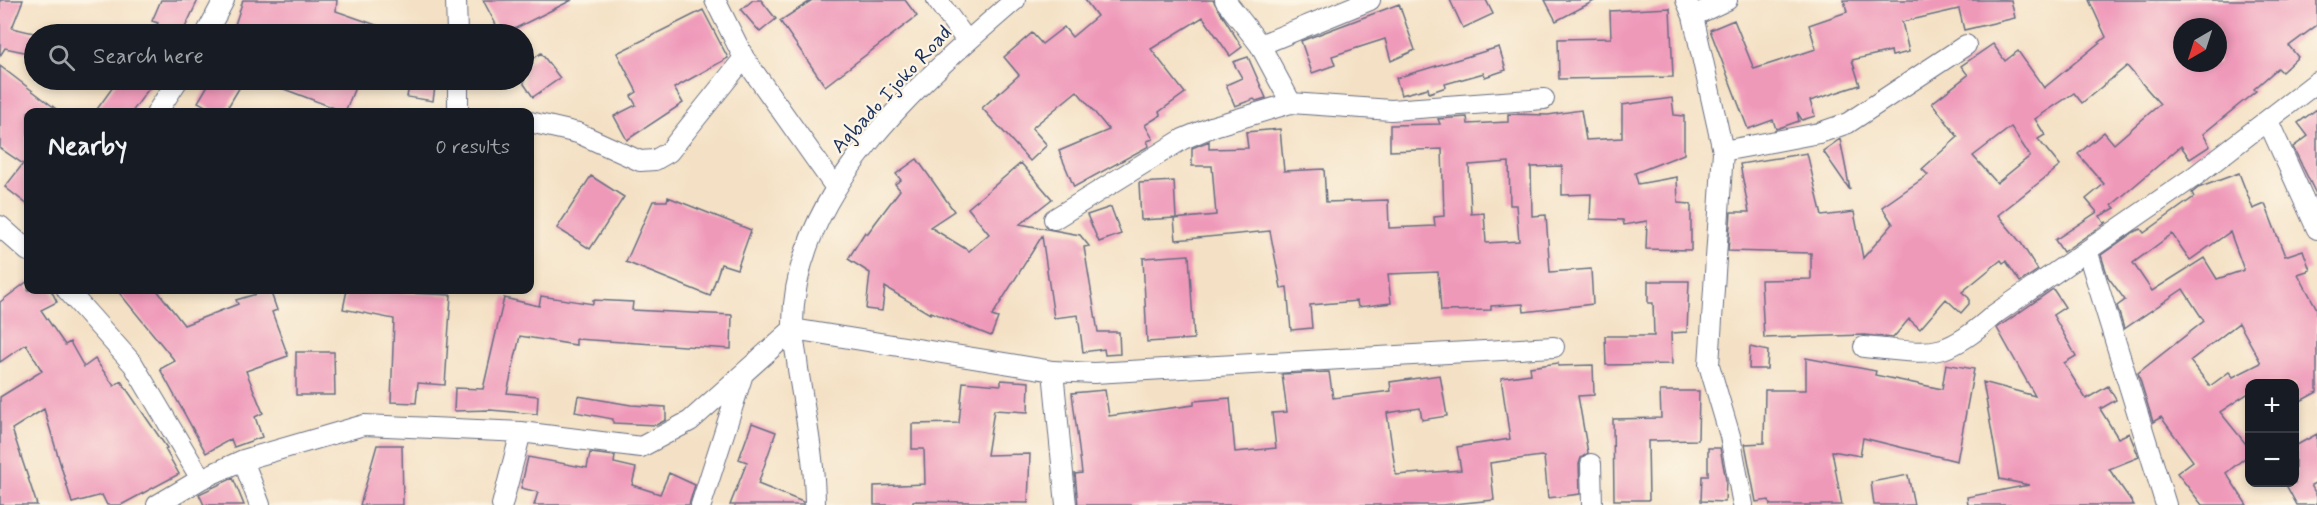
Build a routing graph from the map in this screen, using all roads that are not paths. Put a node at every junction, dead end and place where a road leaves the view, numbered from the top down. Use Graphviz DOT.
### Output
graph roads {
  1 [pos="224,0"];
  2 [pos="456,0"];
  3 [pos="715,0"];
  4 [pos="937,0"];
  5 [pos="1015,0"];
  6 [pos="1225,0"];
  7 [pos="1370,0"];
  8 [pos="1727,0"];
  9 [pos="1689,8"];
  10 [pos="211,24"];
  11 [pos="457,24"];
  12 [pos="967,41"];
  13 [pos="1260,45"];
  14 [pos="1966,45"];
  15 [pos="744,58"];
  16 [pos="2317,82"];
  17 [pos="171,90"];
  18 [pos="459,90"];
  19 [pos="1544,99"];
  20 [pos="1291,103"];
  21 [pos="160,108"];
  22 [pos="460,108"];
  23 [pos="2268,121"];
  24 [pos="534,124"];
  25 [pos="1723,151"];
  26 [pos="836,188"];
  27 [pos="1054,219"];
  28 [pos="0,226"];
  29 [pos="2317,229"];
  30 [pos="24,247"];
  31 [pos="2088,253"];
  32 [pos="71,294"];
  33 [pos="793,329"];
  34 [pos="1554,347"];
  35 [pos="1864,347"];
  36 [pos="1053,371"];
  37 [pos="743,374"];
  38 [pos="521,432"];
  39 [pos="243,460"];
  40 [pos="1592,464"];
  41 [pos="201,479"];
  42 [pos="157,505"];
  43 [pos="260,505"];
  44 [pos="502,505"];
  45 [pos="701,505"];
  46 [pos="815,505"];
  47 [pos="1066,505"];
  48 [pos="1592,505"];
  49 [pos="1743,505"];
  50 [pos="2166,505"];
  1 -- 10 [label="street"];
  2 -- 11 [label="street"];
  3 -- 15 [label="street"];
  4 -- 12 [label="street"];
  5 -- 12 [label="street, Agbado Ijoko Road"];
  6 -- 13 [label="street"];
  7 -- 13 [label="street"];
  8 -- 9 [label="street"];
  9 -- 25 [label="street"];
  12 -- 26 [label="street, Agbado Ijoko Road"];
  13 -- 20 [label="street"];
  14 -- 25 [label="street"];
  15 -- 24 [label="street"];
  15 -- 26 [label="street"];
  16 -- 23 [label="street"];
  17 -- 21 [label="street"];
  18 -- 22 [label="street"];
  19 -- 20 [label="street"];
  20 -- 27 [label="street"];
  23 -- 29 [label="street"];
  23 -- 31 [label="street"];
  25 -- 49 [label="street"];
  26 -- 33 [label="street, Agbado Ijoko Road"];
  28 -- 30 [label="street"];
  31 -- 35 [label="street"];
  31 -- 50 [label="street"];
  32 -- 41 [label="street"];
  33 -- 36 [label="street"];
  33 -- 37 [label="street"];
  33 -- 46 [label="street, Agbado Ijoko Road"];
  34 -- 36 [label="street"];
  36 -- 47 [label="street"];
  37 -- 38 [label="street"];
  37 -- 45 [label="street"];
  38 -- 39 [label="street"];
  38 -- 44 [label="street"];
  39 -- 41 [label="street"];
  39 -- 43 [label="street"];
  40 -- 48 [label="street"];
  41 -- 42 [label="street"];
}
